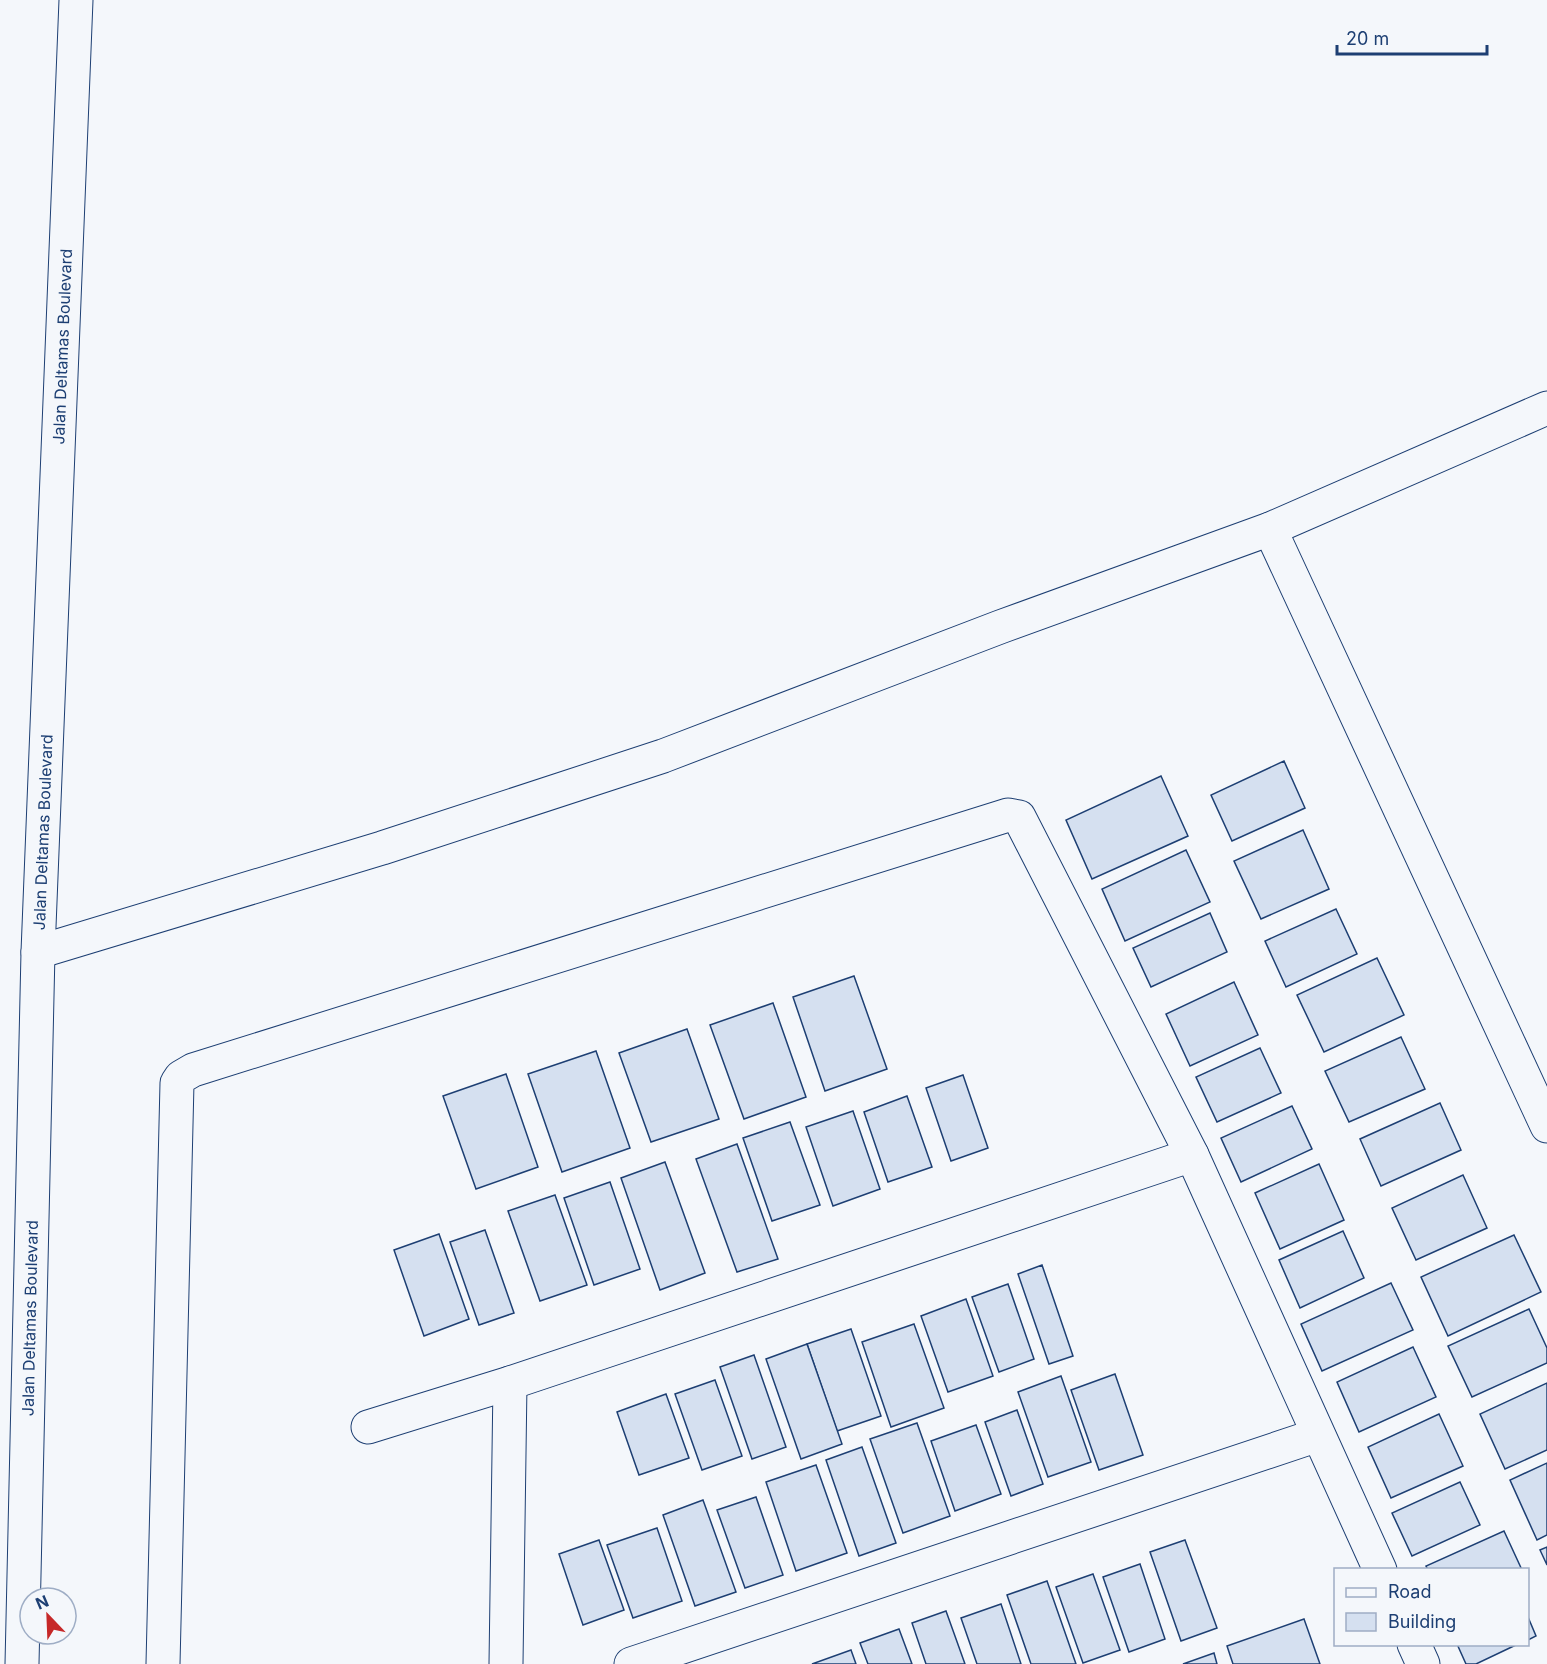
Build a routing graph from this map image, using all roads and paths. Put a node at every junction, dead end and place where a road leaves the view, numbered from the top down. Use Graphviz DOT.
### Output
graph roads {
  1 [pos="76,0"];
  2 [pos="1547,408"];
  3 [pos="1270,529"];
  4 [pos="38,952"];
  5 [pos="1547,1126"];
  6 [pos="1191,1155"];
  7 [pos="510,1383"];
  8 [pos="369,1427"];
  9 [pos="1318,1435"];
  10 [pos="1380,1568"];
  11 [pos="1415,1646"];
  12 [pos="22,1664"];
  13 [pos="163,1664"];
  14 [pos="506,1664"];
  15 [pos="631,1664"];
  16 [pos="1423,1664"];
  1 -- 4 [label="street, Jalan Deltamas Boulevard"];
  2 -- 3 [label="street"];
  3 -- 4 [label="street"];
  3 -- 5 [label="street"];
  4 -- 12 [label="street, Jalan Deltamas Boulevard"];
  6 -- 7 [label="street"];
  6 -- 9 [label="street"];
  6 -- 13 [label="street"];
  7 -- 8 [label="street"];
  7 -- 14 [label="street"];
  9 -- 10 [label="street"];
  9 -- 15 [label="street"];
  11 -- 16 [label="street"];
}
